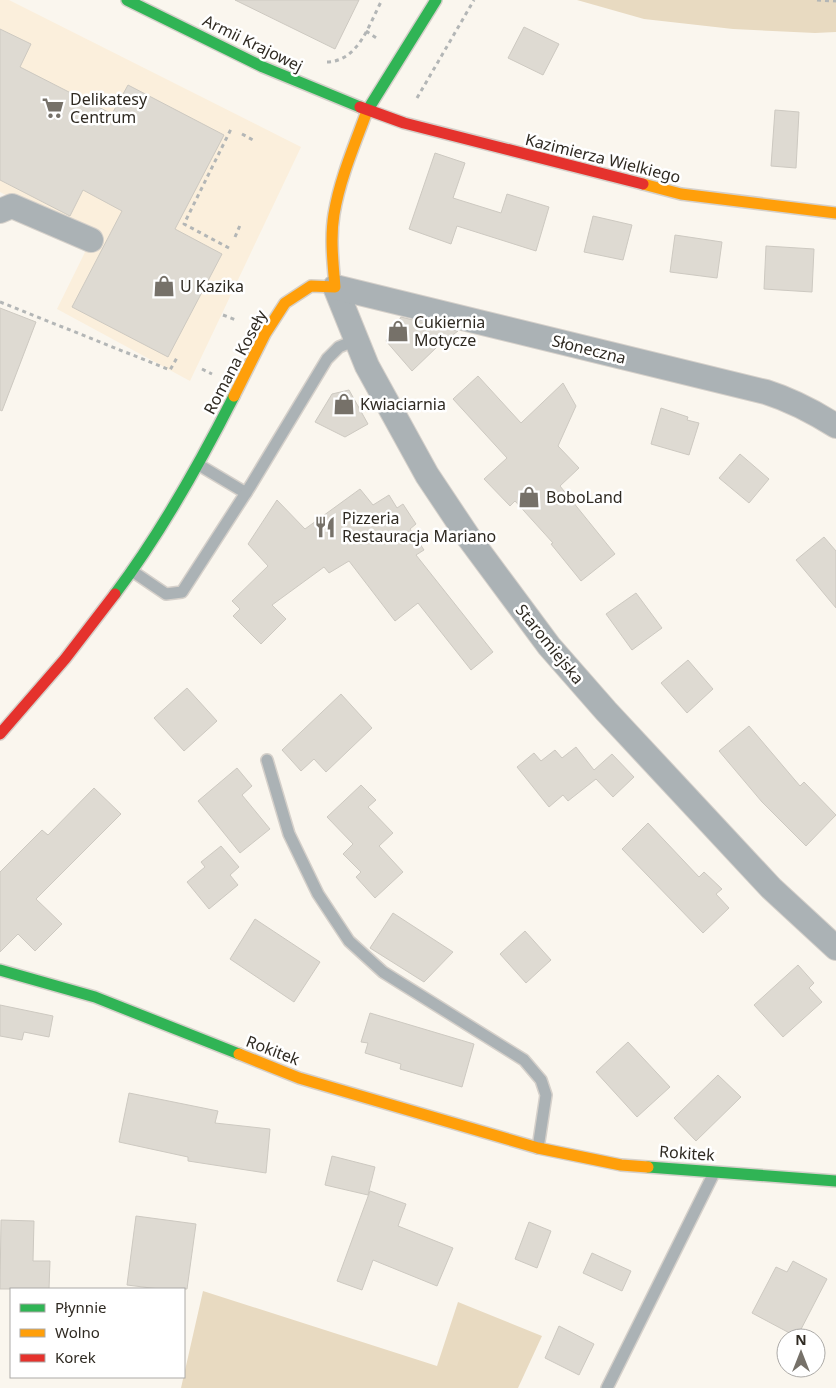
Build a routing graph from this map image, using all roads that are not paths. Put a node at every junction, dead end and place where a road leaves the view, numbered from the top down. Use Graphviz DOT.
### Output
graph roads {
  1 [pos="127,0"];
  2 [pos="436,0"];
  3 [pos="368,111"];
  4 [pos="0,212"];
  5 [pos="836,212"];
  6 [pos="91,240"];
  7 [pos="335,287"];
  8 [pos="356,340"];
  9 [pos="836,426"];
  10 [pos="199,464"];
  11 [pos="246,493"];
  12 [pos="132,572"];
  13 [pos="0,734"];
  14 [pos="266,760"];
  15 [pos="836,948"];
  16 [pos="0,970"];
  17 [pos="538,1148"];
  18 [pos="714,1172"];
  19 [pos="836,1181"];
  20 [pos="607,1388"];
  1 -- 3 [label="street, Armii Krajowej"];
  2 -- 3 [label="street"];
  3 -- 5 [label="street, Kazimierza Wielkiego"];
  3 -- 7 [label="street"];
  4 -- 6 [label="street"];
  7 -- 8 [label="street, Staromiejska"];
  7 -- 9 [label="street, Słoneczna"];
  7 -- 10 [label="street, Romana Koseły"];
  8 -- 11 [label="lane"];
  8 -- 15 [label="street, Staromiejska"];
  10 -- 11 [label="lane"];
  10 -- 12 [label="street, Romana Koseły"];
  11 -- 12 [label="lane"];
  12 -- 13 [label="street, Romana Koseły"];
  14 -- 17 [label="lane"];
  16 -- 17 [label="street, Rokitek"];
  17 -- 18 [label="street, Rokitek"];
  18 -- 19 [label="street, Rokitek"];
  18 -- 20 [label="lane"];
}
